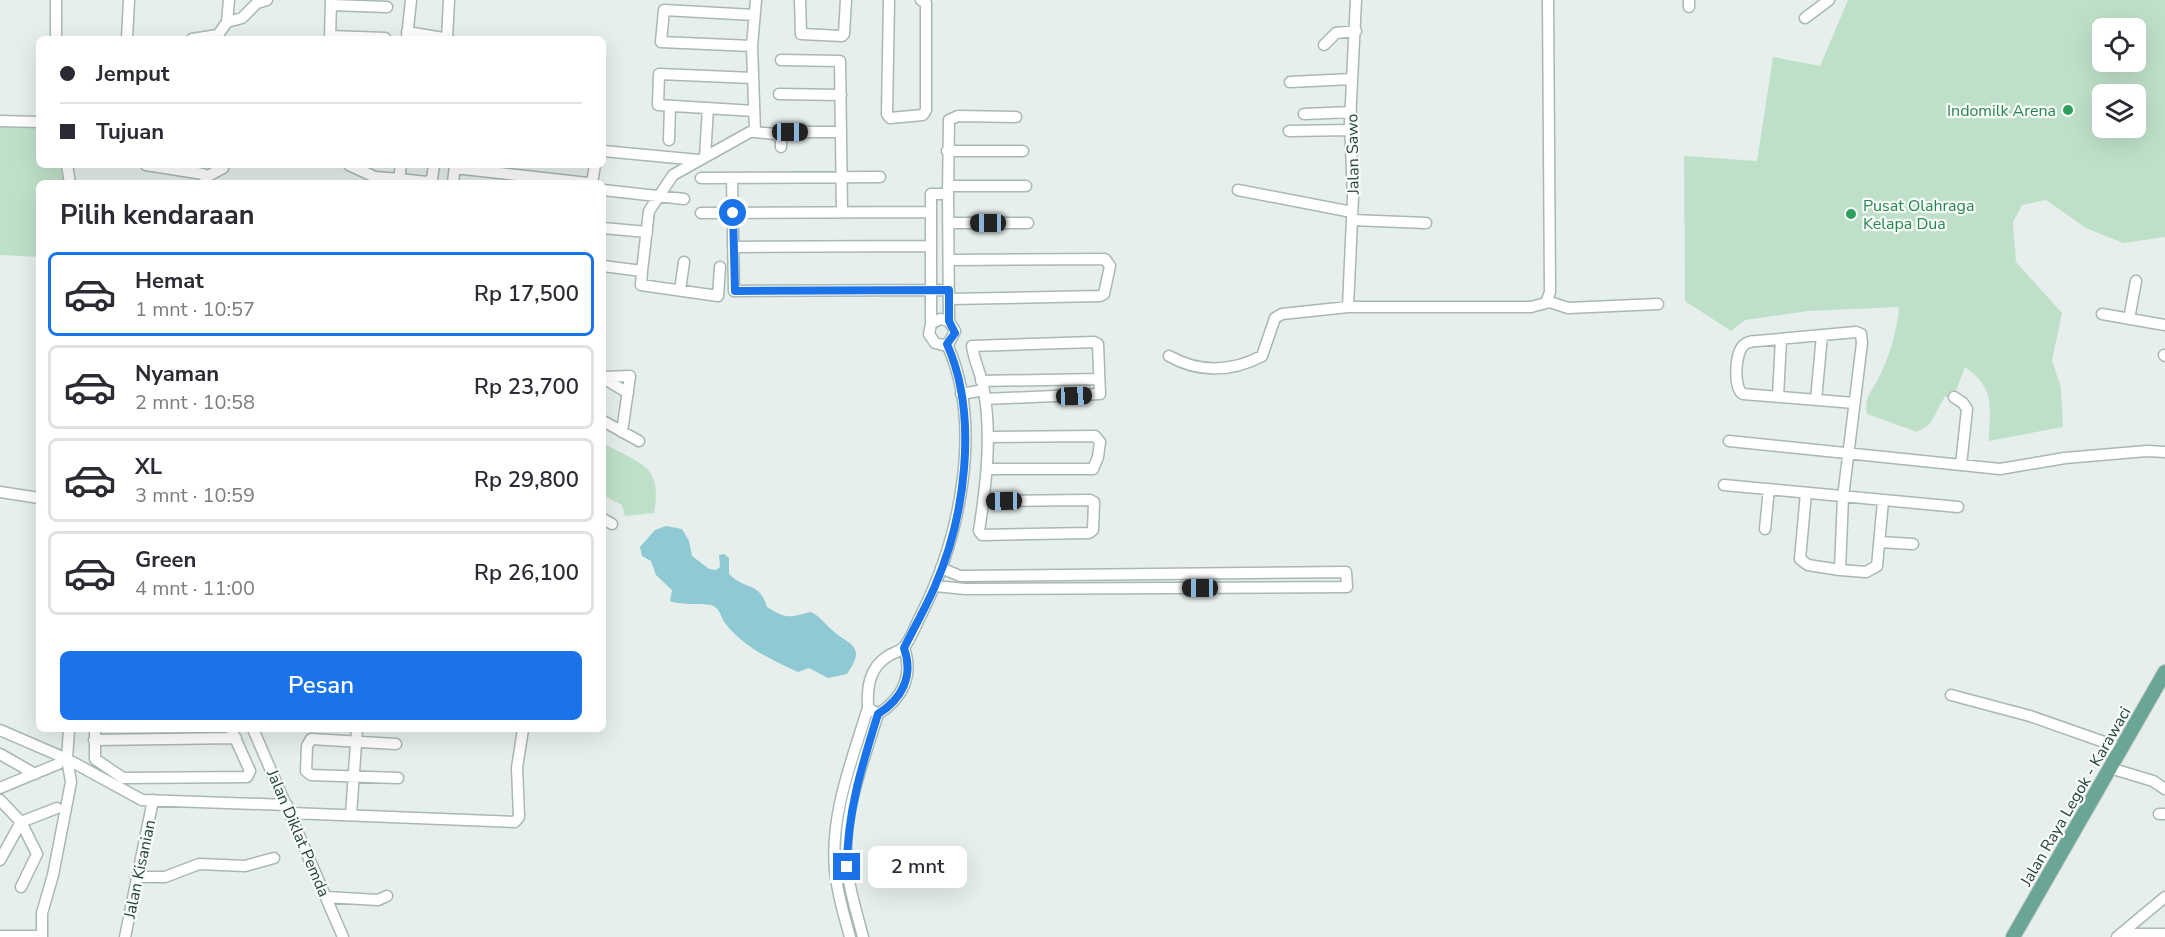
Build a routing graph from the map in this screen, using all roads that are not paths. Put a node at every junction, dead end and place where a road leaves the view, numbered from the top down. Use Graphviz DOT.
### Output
graph roads {
  1 [pos="56,0"];
  2 [pos="129,0"];
  3 [pos="229,0"];
  4 [pos="267,0"];
  5 [pos="411,0"];
  6 [pos="449,0"];
  7 [pos="756,0"];
  8 [pos="800,0"];
  9 [pos="846,0"];
  10 [pos="889,0"];
  11 [pos="921,0"];
  12 [pos="1356,0"];
  13 [pos="1548,0"];
  14 [pos="1829,0"];
  15 [pos="331,2"];
  16 [pos="344,3"];
  17 [pos="387,7"];
  18 [pos="754,15"];
  19 [pos="1805,18"];
  20 [pos="227,22"];
  21 [pos="1356,31"];
  22 [pos="407,35"];
  23 [pos="56,36"];
  24 [pos="127,36"];
  25 [pos="212,36"];
  26 [pos="330,36"];
  27 [pos="448,36"];
  28 [pos="752,45"];
  29 [pos="1324,45"];
  30 [pos="781,60"];
  31 [pos="753,78"];
  32 [pos="1352,79"];
  33 [pos="1290,82"];
  34 [pos="778,94"];
  35 [pos="841,95"];
  36 [pos="670,106"];
  37 [pos="708,108"];
  38 [pos="754,111"];
  39 [pos="1351,112"];
  40 [pos="1304,114"];
  41 [pos="1016,117"];
  42 [pos="0,122"];
  43 [pos="36,122"];
  44 [pos="1351,130"];
  45 [pos="1289,131"];
  46 [pos="755,132"];
  47 [pos="790,132"];
  48 [pos="841,132"];
  49 [pos="669,140"];
  50 [pos="781,147"];
  51 [pos="606,151"];
  52 [pos="948,151"];
  53 [pos="1023,151"];
  54 [pos="702,159"];
  55 [pos="170,168"];
  56 [pos="223,168"];
  57 [pos="354,168"];
  58 [pos="401,168"];
  59 [pos="463,168"];
  60 [pos="880,177"];
  61 [pos="701,178"];
  62 [pos="732,178"];
  63 [pos="842,178"];
  64 [pos="399,179"];
  65 [pos="207,180"];
  66 [pos="375,180"];
  67 [pos="415,180"];
  68 [pos="563,180"];
  69 [pos="1026,186"];
  70 [pos="606,190"];
  71 [pos="948,190"];
  72 [pos="1238,190"];
  73 [pos="659,196"];
  74 [pos="684,199"];
  75 [pos="930,212"];
  76 [pos="701,213"];
  77 [pos="733,213"];
  78 [pos="842,213"];
  79 [pos="1352,216"];
  80 [pos="948,223"];
  81 [pos="1028,223"];
  82 [pos="1426,223"];
  83 [pos="606,228"];
  84 [pos="647,232"];
  85 [pos="931,246"];
  86 [pos="733,247"];
  87 [pos="949,260"];
  88 [pos="684,262"];
  89 [pos="606,266"];
  90 [pos="720,267"];
  91 [pos="642,271"];
  92 [pos="2136,281"];
  93 [pos="680,290"];
  94 [pos="931,290"];
  95 [pos="949,294"];
  96 [pos="1547,301"];
  97 [pos="1658,304"];
  98 [pos="1347,307"];
  99 [pos="2102,314"];
  100 [pos="2129,319"];
  101 [pos="949,321"];
  102 [pos="932,324"];
  103 [pos="2165,325"];
  104 [pos="1822,335"];
  105 [pos="1782,339"];
  106 [pos="947,344"];
  107 [pos="1169,356"];
  108 [pos="606,377"];
  109 [pos="606,379"];
  110 [pos="1098,379"];
  111 [pos="984,390"];
  112 [pos="628,393"];
  113 [pos="961,394"];
  114 [pos="1778,397"];
  115 [pos="1954,397"];
  116 [pos="1816,400"];
  117 [pos="1854,403"];
  118 [pos="606,423"];
  119 [pos="622,432"];
  120 [pos="988,437"];
  121 [pos="639,441"];
  122 [pos="1729,441"];
  123 [pos="2165,452"];
  124 [pos="1848,454"];
  125 [pos="1960,465"];
  126 [pos="987,469"];
  127 [pos="1724,485"];
  128 [pos="1769,489"];
  129 [pos="0,492"];
  130 [pos="1806,493"];
  131 [pos="36,498"];
  132 [pos="1843,498"];
  133 [pos="984,501"];
  134 [pos="1882,501"];
  135 [pos="1958,507"];
  136 [pos="1765,529"];
  137 [pos="1880,542"];
  138 [pos="1912,544"];
  139 [pos="941,568"];
  140 [pos="1840,570"];
  141 [pos="965,576"];
  142 [pos="936,586"];
  143 [pos="965,589"];
  144 [pos="904,648"];
  145 [pos="2165,672"];
  146 [pos="1951,695"];
  147 [pos="873,711"];
  148 [pos="0,730"];
  149 [pos="68,732"];
  150 [pos="254,732"];
  151 [pos="357,732"];
  152 [pos="523,732"];
  153 [pos="95,734"];
  154 [pos="234,734"];
  155 [pos="356,742"];
  156 [pos="396,744"];
  157 [pos="2121,748"];
  158 [pos="0,754"];
  159 [pos="63,762"];
  160 [pos="2111,766"];
  161 [pos="35,774"];
  162 [pos="354,777"];
  163 [pos="398,778"];
  164 [pos="2165,779"];
  165 [pos="0,788"];
  166 [pos="2165,789"];
  167 [pos="0,800"];
  168 [pos="153,801"];
  169 [pos="57,807"];
  170 [pos="289,809"];
  171 [pos="351,813"];
  172 [pos="21,822"];
  173 [pos="274,858"];
  174 [pos="0,860"];
  175 [pos="136,877"];
  176 [pos="21,887"];
  177 [pos="387,896"];
  178 [pos="326,897"];
  179 [pos="2163,898"];
  180 [pos="2165,934"];
  181 [pos="2118,935"];
  182 [pos="0,936"];
  183 [pos="42,936"];
  184 [pos="125,937"];
  185 [pos="343,937"];
  186 [pos="850,937"];
  187 [pos="863,937"];
  188 [pos="2013,937"];
  1 -- 23 [label="street"];
  2 -- 24 [label="street"];
  3 -- 20 [label="street"];
  4 -- 20 [label="street"];
  5 -- 22 [label="street"];
  6 -- 27 [label="street"];
  7 -- 18 [label="street"];
  8 -- 9 [label="street"];
  10 -- 11 [label="street"];
  12 -- 21 [label="street, Jalan Sawo"];
  13 -- 96 [label="street"];
  14 -- 19 [label="street"];
  15 -- 16 [label="street"];
  15 -- 26 [label="street"];
  16 -- 17 [label="street"];
  18 -- 28 [label="street"];
  18 -- 28 [label="street"];
  20 -- 25 [label="street"];
  21 -- 29 [label="street"];
  21 -- 32 [label="street, Jalan Sawo"];
  28 -- 31 [label="street"];
  30 -- 35 [label="street"];
  31 -- 36 [label="street"];
  31 -- 38 [label="street"];
  32 -- 33 [label="street"];
  32 -- 39 [label="street, Jalan Sawo"];
  34 -- 35 [label="street"];
  35 -- 48 [label="street"];
  36 -- 37 [label="street"];
  36 -- 49 [label="street"];
  37 -- 38 [label="street"];
  37 -- 54 [label="street"];
  38 -- 46 [label="street"];
  39 -- 40 [label="street"];
  39 -- 44 [label="street, Jalan Sawo"];
  41 -- 52 [label="street"];
  42 -- 43 [label="street"];
  44 -- 45 [label="street"];
  44 -- 79 [label="street, Jalan Sawo"];
  46 -- 50 [label="street"];
  46 -- 54 [label="street"];
  47 -- 48 [label="street"];
  48 -- 63 [label="street"];
  51 -- 54 [label="street"];
  52 -- 53 [label="street"];
  52 -- 71 [label="street"];
  54 -- 73 [label="street"];
  55 -- 65 [label="street"];
  56 -- 65 [label="street"];
  57 -- 66 [label="street"];
  58 -- 64 [label="street"];
  59 -- 68 [label="street"];
  60 -- 63 [label="street"];
  61 -- 62 [label="street"];
  62 -- 63 [label="street"];
  62 -- 77 [label="street"];
  63 -- 78 [label="street"];
  64 -- 66 [label="street"];
  64 -- 67 [label="street"];
  69 -- 71 [label="street"];
  70 -- 73 [label="street"];
  71 -- 75 [label="street"];
  71 -- 80 [label="street"];
  72 -- 79 [label="street"];
  73 -- 74 [label="street"];
  73 -- 84 [label="street"];
  75 -- 78 [label="street"];
  75 -- 85 [label="street"];
  76 -- 77 [label="street"];
  77 -- 78 [label="street"];
  77 -- 86 [label="street"];
  79 -- 82 [label="street"];
  79 -- 98 [label="street, Jalan Sawo"];
  80 -- 81 [label="street"];
  80 -- 87 [label="street"];
  83 -- 84 [label="street"];
  84 -- 91 [label="street"];
  85 -- 86 [label="street"];
  85 -- 94 [label="street"];
  86 -- 94 [label="street"];
  87 -- 95 [label="street"];
  87 -- 95 [label="street"];
  88 -- 93 [label="street"];
  89 -- 91 [label="street"];
  90 -- 93 [label="street"];
  91 -- 93 [label="street"];
  92 -- 100 [label="street"];
  94 -- 95 [label="street"];
  94 -- 102 [label="street"];
  95 -- 101 [label="street"];
  96 -- 97 [label="street"];
  96 -- 98 [label="street"];
  98 -- 107 [label="street"];
  99 -- 100 [label="street"];
  100 -- 103 [label="street"];
  101 -- 102 [label="street"];
  101 -- 106 [label="street"];
  102 -- 106 [label="street"];
  104 -- 105 [label="street"];
  104 -- 116 [label="street"];
  104 -- 117 [label="street"];
  105 -- 114 [label="street"];
  105 -- 114 [label="street"];
  106 -- 113 [label="street"];
  108 -- 112 [label="street"];
  109 -- 112 [label="street"];
  110 -- 111 [label="street"];
  110 -- 111 [label="street"];
  110 -- 111 [label="street"];
  111 -- 113 [label="street"];
  111 -- 120 [label="street"];
  112 -- 119 [label="street"];
  113 -- 139 [label="street"];
  114 -- 116 [label="street"];
  115 -- 125 [label="street"];
  116 -- 117 [label="street"];
  117 -- 124 [label="street"];
  118 -- 119 [label="street"];
  119 -- 121 [label="street"];
  120 -- 126 [label="street"];
  120 -- 126 [label="street"];
  122 -- 124 [label="street"];
  123 -- 125 [label="street"];
  124 -- 125 [label="street"];
  124 -- 132 [label="street"];
  126 -- 133 [label="street"];
  127 -- 128 [label="street"];
  128 -- 130 [label="street"];
  128 -- 136 [label="street"];
  129 -- 131 [label="street"];
  130 -- 132 [label="street"];
  130 -- 140 [label="street"];
  132 -- 134 [label="street"];
  132 -- 140 [label="street"];
  133 -- 133 [label="street"];
  134 -- 135 [label="street"];
  134 -- 137 [label="street"];
  137 -- 138 [label="street"];
  137 -- 140 [label="street"];
  139 -- 141 [label="street"];
  139 -- 142 [label="street"];
  141 -- 143 [label="street"];
  141 -- 143 [label="street"];
  142 -- 143 [label="street"];
  142 -- 144 [label="street"];
  144 -- 147 [label="street"];
  144 -- 147 [label="street"];
  145 -- 157 [label="main road, Jalan Raya Legok - Karawaci"];
  146 -- 157 [label="street"];
  147 -- 186 [label="street"];
  147 -- 187 [label="street"];
  148 -- 159 [label="street"];
  149 -- 159 [label="street"];
  150 -- 170 [label="street, Jalan Diklat Pemda"];
  151 -- 155 [label="street"];
  152 -- 171 [label="street"];
  153 -- 154 [label="street"];
  153 -- 154 [label="street"];
  155 -- 156 [label="street"];
  155 -- 162 [label="street"];
  155 -- 162 [label="street"];
  157 -- 160 [label="main road, Jalan Raya Legok - Karawaci"];
  158 -- 161 [label="street"];
  159 -- 161 [label="street"];
  159 -- 168 [label="street"];
  159 -- 183 [label="street"];
  160 -- 164 [label="street"];
  160 -- 166 [label="street"];
  160 -- 188 [label="main road, Jalan Raya Legok - Karawaci"];
  161 -- 165 [label="street"];
  162 -- 163 [label="street"];
  162 -- 171 [label="street"];
  167 -- 172 [label="street"];
  168 -- 170 [label="street"];
  168 -- 175 [label="street, Jalan Kisanian"];
  169 -- 172 [label="street"];
  170 -- 171 [label="street"];
  170 -- 178 [label="street, Jalan Diklat Pemda"];
  172 -- 174 [label="street"];
  172 -- 176 [label="street"];
  173 -- 175 [label="street"];
  175 -- 184 [label="street, Jalan Kisanian"];
  177 -- 178 [label="street"];
  178 -- 185 [label="street, Jalan Diklat Pemda"];
  179 -- 181 [label="street"];
  180 -- 181 [label="street"];
  182 -- 183 [label="street"];
}
